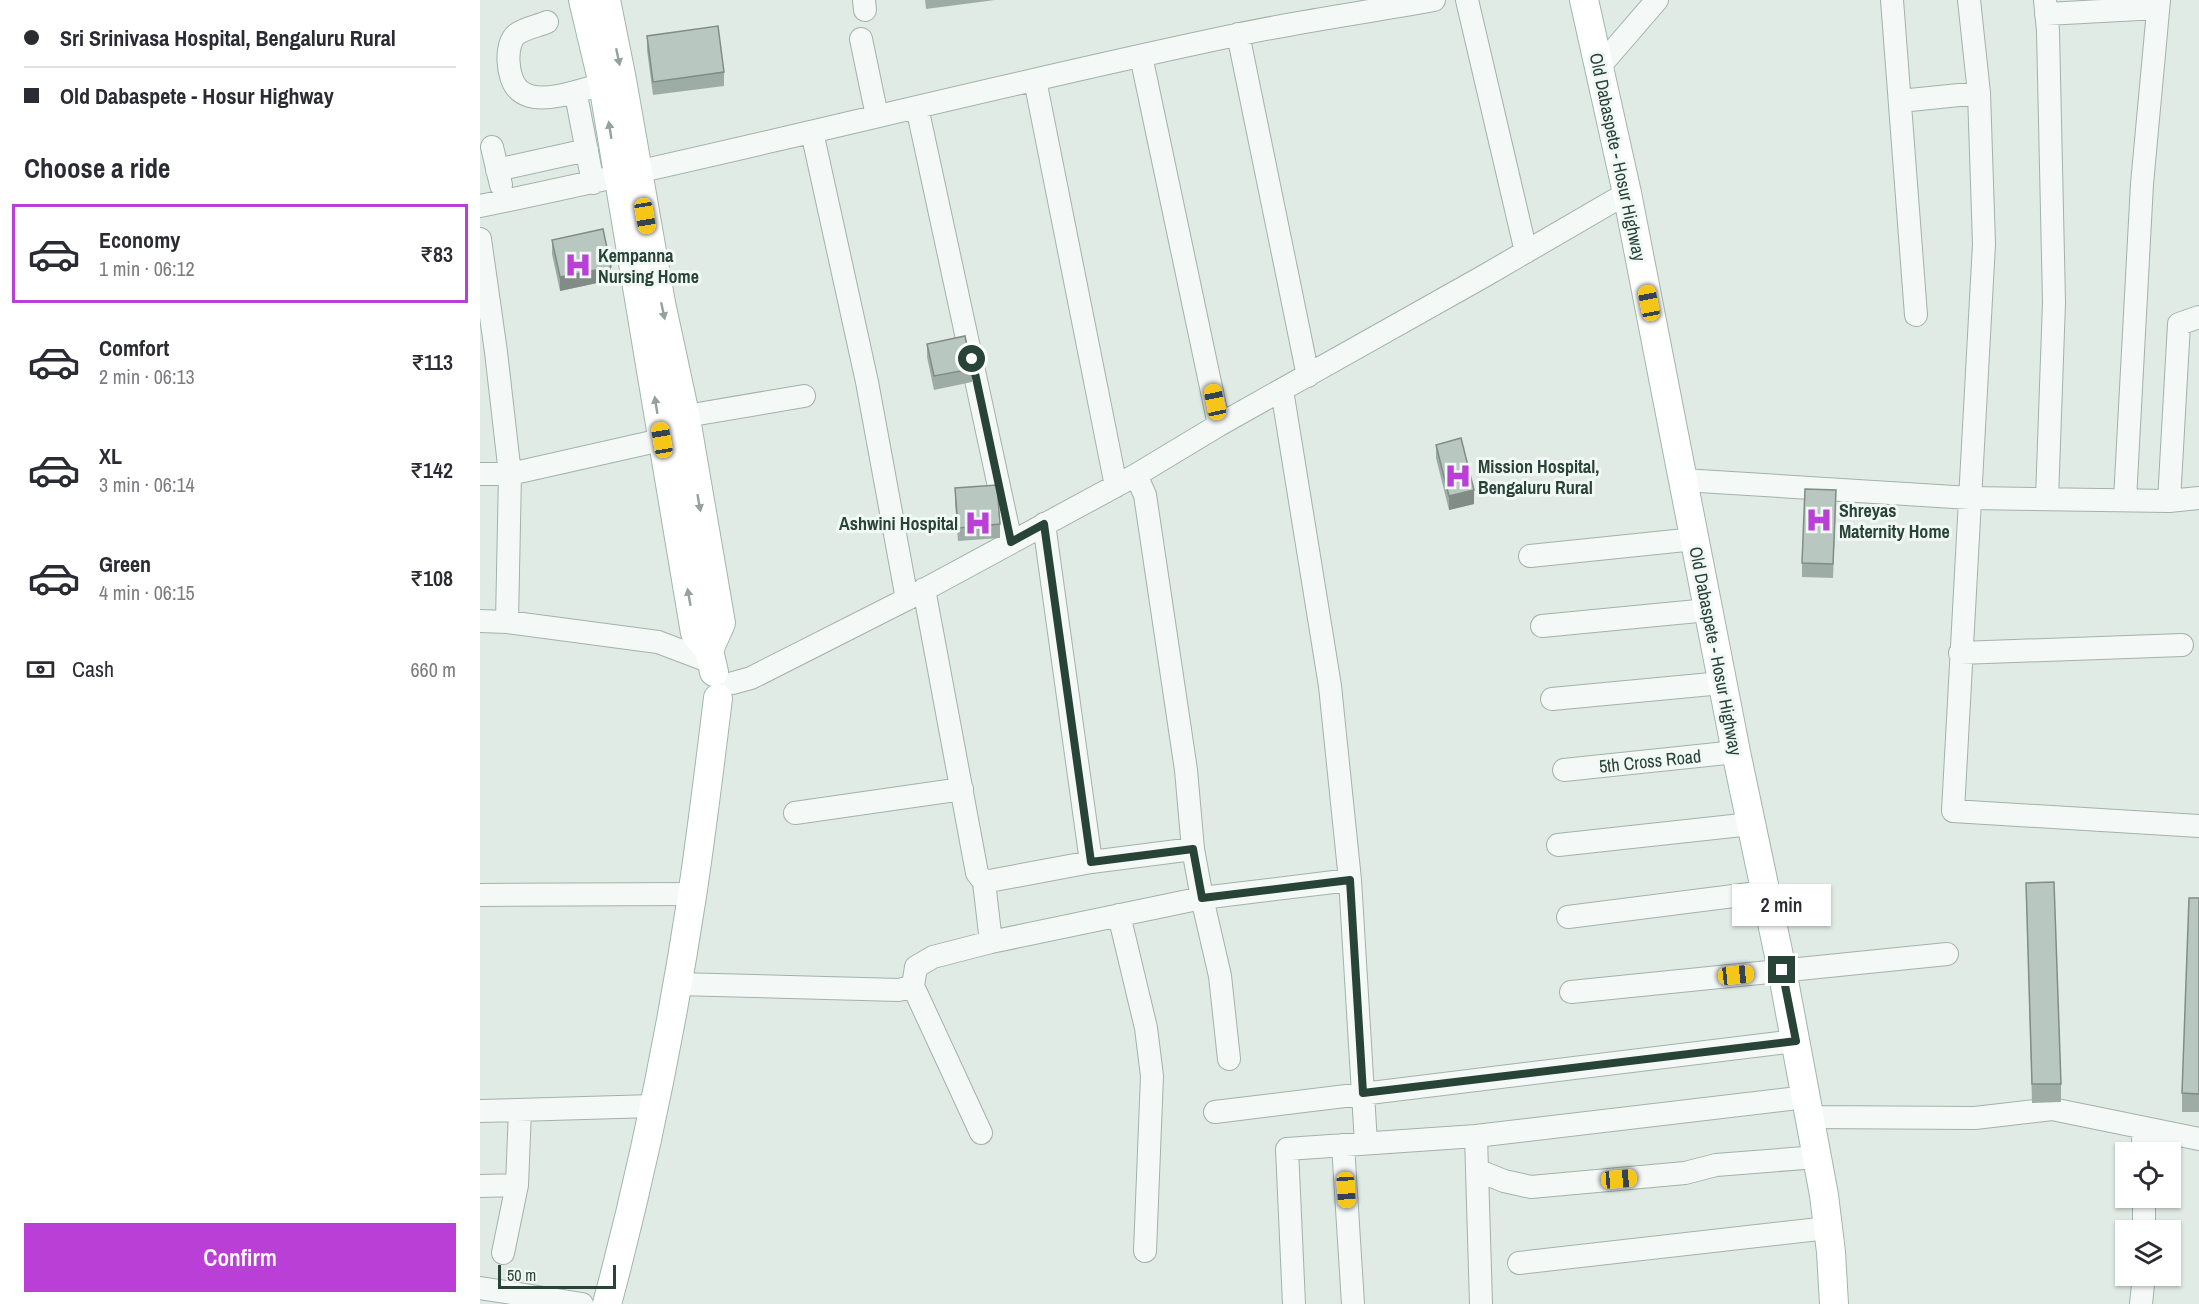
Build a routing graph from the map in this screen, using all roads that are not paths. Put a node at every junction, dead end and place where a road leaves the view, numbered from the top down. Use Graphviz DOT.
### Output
graph roads {
  1 [pos="583,0"];
  2 [pos="606,0"];
  3 [pos="1434,0"];
  4 [pos="1467,0"];
  5 [pos="1584,0"];
  6 [pos="1657,0"];
  7 [pos="1893,0"];
  8 [pos="1969,0"];
  9 [pos="2159,4"];
  10 [pos="2046,7"];
  11 [pos="547,22"];
  12 [pos="1238,34"];
  13 [pos="861,39"];
  14 [pos="1141,56"];
  15 [pos="1600,66"];
  16 [pos="1035,80"];
  17 [pos="603,84"];
  18 [pos="1979,93"];
  19 [pos="1900,101"];
  20 [pos="578,105"];
  21 [pos="917,106"];
  22 [pos="877,116"];
  23 [pos="812,132"];
  24 [pos="492,147"];
  25 [pos="587,150"];
  26 [pos="497,170"];
  27 [pos="616,178"];
  28 [pos="1627,193"];
  29 [pos="505,201"];
  30 [pos="480,206"];
  31 [pos="480,239"];
  32 [pos="1526,252"];
  33 [pos="1917,315"];
  34 [pos="2199,317"];
  35 [pos="486,332"];
  36 [pos="1308,376"];
  37 [pos="1282,390"];
  38 [pos="804,396"];
  39 [pos="686,419"];
  40 [pos="1219,425"];
  41 [pos="662,440"];
  42 [pos="480,474"];
  43 [pos="510,474"];
  44 [pos="1136,476"];
  45 [pos="1683,480"];
  46 [pos="1116,486"];
  47 [pos="1970,498"];
  48 [pos="2199,498"];
  49 [pos="2047,499"];
  50 [pos="2125,500"];
  51 [pos="2169,501"];
  52 [pos="1044,524"];
  53 [pos="1695,539"];
  54 [pos="1011,542"];
  55 [pos="1530,556"];
  56 [pos="916,594"];
  57 [pos="1708,610"];
  58 [pos="480,621"];
  59 [pos="507,622"];
  60 [pos="1542,626"];
  61 [pos="2182,645"];
  62 [pos="1960,652"];
  63 [pos="717,673"];
  64 [pos="1722,683"];
  65 [pos="1552,699"];
  66 [pos="1736,752"];
  67 [pos="1564,770"];
  68 [pos="962,789"];
  69 [pos="795,813"];
  70 [pos="1751,825"];
  71 [pos="2199,826"];
  72 [pos="1558,845"];
  73 [pos="1193,849"];
  74 [pos="1091,862"];
  75 [pos="1350,880"];
  76 [pos="984,882"];
  77 [pos="1765,892"];
  78 [pos="692,894"];
  79 [pos="480,896"];
  80 [pos="1202,898"];
  81 [pos="1119,915"];
  82 [pos="1568,917"];
  83 [pos="992,942"];
  84 [pos="1947,954"];
  85 [pos="1782,970"];
  86 [pos="677,984"];
  87 [pos="913,986"];
  88 [pos="1571,992"];
  89 [pos="1796,1041"];
  90 [pos="1229,1059"];
  91 [pos="1363,1093"];
  92 [pos="653,1106"];
  93 [pos="1807,1107"];
  94 [pos="520,1110"];
  95 [pos="480,1111"];
  96 [pos="1215,1112"];
  97 [pos="2143,1128"];
  98 [pos="981,1133"];
  99 [pos="1476,1136"];
  100 [pos="2199,1139"];
  101 [pos="2144,1142"];
  102 [pos="1366,1143"];
  103 [pos="1343,1144"];
  104 [pos="1817,1157"];
  105 [pos="1477,1170"];
  106 [pos="517,1185"];
  107 [pos="480,1186"];
  108 [pos="1828,1228"];
  109 [pos="1145,1251"];
  110 [pos="503,1253"];
  111 [pos="1518,1263"];
  112 [pos="2143,1286"];
  113 [pos="480,1287"];
  114 [pos="582,1304"];
  115 [pos="607,1304"];
  116 [pos="1294,1304"];
  117 [pos="1353,1304"];
  118 [pos="1481,1304"];
  119 [pos="1834,1304"];
  120 [pos="2141,1304"];
  1 -- 17 [label="main road"];
  2 -- 27 [label="main road, one-way"];
  3 -- 12 [label="street"];
  4 -- 32 [label="street"];
  5 -- 15 [label="main road, Old Dabaspete - Hosur Highway"];
  6 -- 15 [label="street"];
  7 -- 19 [label="street"];
  8 -- 18 [label="street"];
  9 -- 10 [label="street"];
  9 -- 50 [label="street"];
  10 -- 49 [label="street"];
  11 -- 17 [label="street"];
  12 -- 14 [label="street"];
  12 -- 36 [label="street"];
  13 -- 22 [label="street"];
  14 -- 16 [label="street"];
  14 -- 40 [label="street"];
  15 -- 28 [label="main road, Old Dabaspete - Hosur Highway"];
  16 -- 21 [label="street"];
  16 -- 46 [label="street"];
  27 -- 17 [label="main road, one-way"];
  18 -- 19 [label="street"];
  18 -- 47 [label="street"];
  19 -- 33 [label="street"];
  20 -- 25 [label="street"];
  21 -- 22 [label="street"];
  21 -- 54 [label="street"];
  22 -- 23 [label="street"];
  23 -- 27 [label="street"];
  23 -- 56 [label="street"];
  24 -- 26 [label="street"];
  25 -- 26 [label="street"];
  25 -- 27 [label="street"];
  26 -- 29 [label="street"];
  27 -- 29 [label="street"];
  27 -- 39 [label="main road, one-way"];
  41 -- 27 [label="main road, one-way"];
  28 -- 32 [label="street"];
  28 -- 45 [label="main road, Old Dabaspete - Hosur Highway"];
  29 -- 30 [label="street"];
  31 -- 35 [label="street"];
  32 -- 36 [label="street"];
  34 -- 51 [label="street"];
  35 -- 43 [label="street"];
  36 -- 37 [label="street"];
  37 -- 40 [label="street"];
  37 -- 75 [label="street"];
  38 -- 39 [label="street"];
  39 -- 41 [label="street"];
  39 -- 63 [label="main road, one-way"];
  40 -- 44 [label="street"];
  41 -- 43 [label="street"];
  63 -- 41 [label="main road, one-way"];
  42 -- 43 [label="street"];
  43 -- 59 [label="street"];
  44 -- 46 [label="street"];
  44 -- 73 [label="street"];
  45 -- 47 [label="street"];
  45 -- 53 [label="main road, Old Dabaspete - Hosur Highway"];
  46 -- 52 [label="street"];
  47 -- 49 [label="street"];
  47 -- 62 [label="street"];
  48 -- 51 [label="street"];
  49 -- 50 [label="street"];
  50 -- 51 [label="street"];
  52 -- 54 [label="street"];
  52 -- 74 [label="street"];
  53 -- 55 [label="street"];
  53 -- 57 [label="main road, Old Dabaspete - Hosur Highway"];
  54 -- 56 [label="street"];
  56 -- 63 [label="street"];
  56 -- 68 [label="street"];
  57 -- 60 [label="street"];
  57 -- 64 [label="main road, Old Dabaspete - Hosur Highway"];
  58 -- 59 [label="street"];
  59 -- 63 [label="street"];
  61 -- 62 [label="street"];
  62 -- 71 [label="street"];
  63 -- 78 [label="main road"];
  64 -- 65 [label="street"];
  64 -- 66 [label="main road, Old Dabaspete - Hosur Highway"];
  66 -- 67 [label="street, 5th Cross Road"];
  66 -- 70 [label="main road, Old Dabaspete - Hosur Highway"];
  68 -- 69 [label="street"];
  68 -- 76 [label="street"];
  70 -- 72 [label="street"];
  70 -- 77 [label="main road, Old Dabaspete - Hosur Highway"];
  73 -- 74 [label="street"];
  73 -- 80 [label="street"];
  74 -- 76 [label="street"];
  75 -- 80 [label="street"];
  75 -- 91 [label="street"];
  76 -- 83 [label="street"];
  77 -- 82 [label="street"];
  77 -- 85 [label="main road, Old Dabaspete - Hosur Highway"];
  78 -- 79 [label="street"];
  78 -- 86 [label="main road"];
  80 -- 81 [label="street"];
  80 -- 90 [label="street"];
  81 -- 83 [label="street"];
  81 -- 109 [label="street"];
  83 -- 87 [label="street"];
  84 -- 85 [label="street"];
  85 -- 88 [label="street"];
  85 -- 89 [label="main road, Old Dabaspete - Hosur Highway"];
  86 -- 87 [label="street"];
  86 -- 92 [label="main road"];
  87 -- 98 [label="street"];
  89 -- 91 [label="street"];
  89 -- 93 [label="main road, Old Dabaspete - Hosur Highway"];
  91 -- 96 [label="street"];
  91 -- 102 [label="street"];
  92 -- 94 [label="street"];
  92 -- 115 [label="main road"];
  93 -- 97 [label="street"];
  93 -- 99 [label="street"];
  93 -- 104 [label="main road, Old Dabaspete - Hosur Highway"];
  94 -- 95 [label="street"];
  94 -- 106 [label="street"];
  97 -- 100 [label="street"];
  97 -- 101 [label="street"];
  99 -- 102 [label="street"];
  99 -- 105 [label="street"];
  102 -- 103 [label="street"];
  103 -- 116 [label="street"];
  103 -- 117 [label="street"];
  104 -- 105 [label="street"];
  104 -- 108 [label="main road, Old Dabaspete - Hosur Highway"];
  105 -- 118 [label="street"];
  106 -- 107 [label="street"];
  106 -- 110 [label="street"];
  108 -- 111 [label="street"];
  108 -- 119 [label="main road, Old Dabaspete - Hosur Highway"];
  112 -- 120 [label="street"];
  113 -- 114 [label="street"];
}
